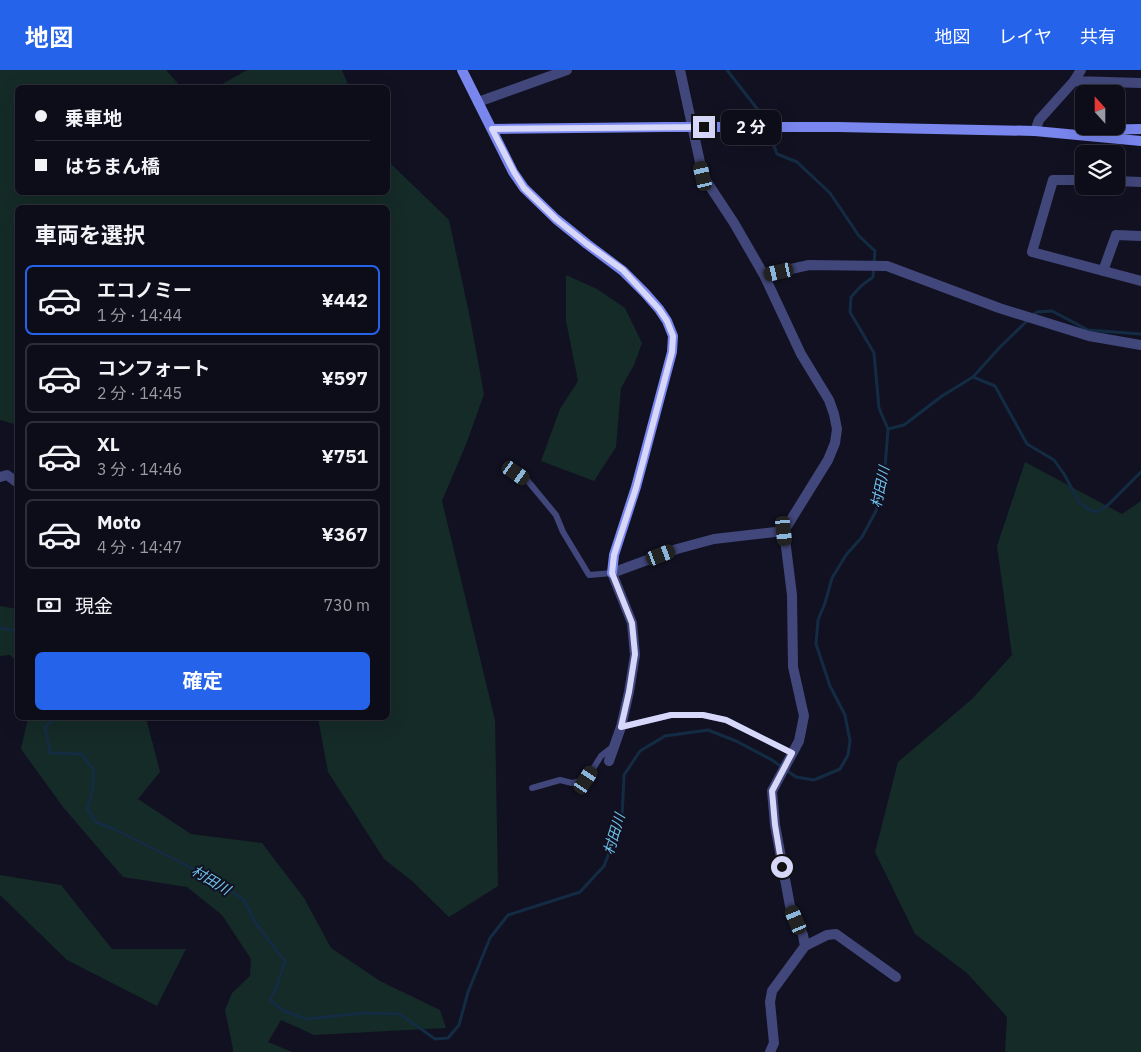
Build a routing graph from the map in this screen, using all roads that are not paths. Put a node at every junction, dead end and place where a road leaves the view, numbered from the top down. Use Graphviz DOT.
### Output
graph roads {
  1 [pos="462,70"];
  2 [pos="567,70"];
  3 [pos="680,70"];
  4 [pos="1081,70"];
  5 [pos="1074,81"];
  6 [pos="1141,83"];
  7 [pos="478,102"];
  8 [pos="492,129"];
  9 [pos="1141,130"];
  10 [pos="1038,131"];
  11 [pos="1141,141"];
  12 [pos="1075,180"];
  13 [pos="1125,181"];
  14 [pos="1141,182"];
  15 [pos="1141,236"];
  16 [pos="1103,271"];
  17 [pos="764,275"];
  18 [pos="1141,281"];
  19 [pos="1141,345"];
  20 [pos="506,466"];
  21 [pos="0,477"];
  22 [pos="15,481"];
  23 [pos="784,531"];
  24 [pos="612,573"];
  25 [pos="621,727"];
  26 [pos="615,745"];
  27 [pos="792,753"];
  28 [pos="609,761"];
  29 [pos="532,788"];
  30 [pos="805,946"];
  31 [pos="896,977"];
  32 [pos="770,1052"];
  1 -- 7 [label="street"];
  2 -- 7 [label="street"];
  3 -- 17 [label="street"];
  4 -- 5 [label="street"];
  5 -- 6 [label="street"];
  5 -- 10 [label="street"];
  7 -- 8 [label="street"];
  8 -- 10 [label="street"];
  8 -- 24 [label="street"];
  9 -- 10 [label="street"];
  10 -- 11 [label="street"];
  12 -- 16 [label="street"];
  13 -- 14 [label="street"];
  15 -- 16 [label="street"];
  16 -- 18 [label="street"];
  17 -- 19 [label="street"];
  17 -- 23 [label="street"];
  20 -- 24 [label="lane"];
  21 -- 22 [label="street"];
  23 -- 24 [label="street"];
  23 -- 27 [label="street"];
  24 -- 25 [label="street"];
  25 -- 26 [label="street"];
  25 -- 27 [label="lane"];
  26 -- 28 [label="street"];
  26 -- 29 [label="lane"];
  27 -- 30 [label="street"];
  30 -- 31 [label="street"];
  30 -- 32 [label="street"];
}
